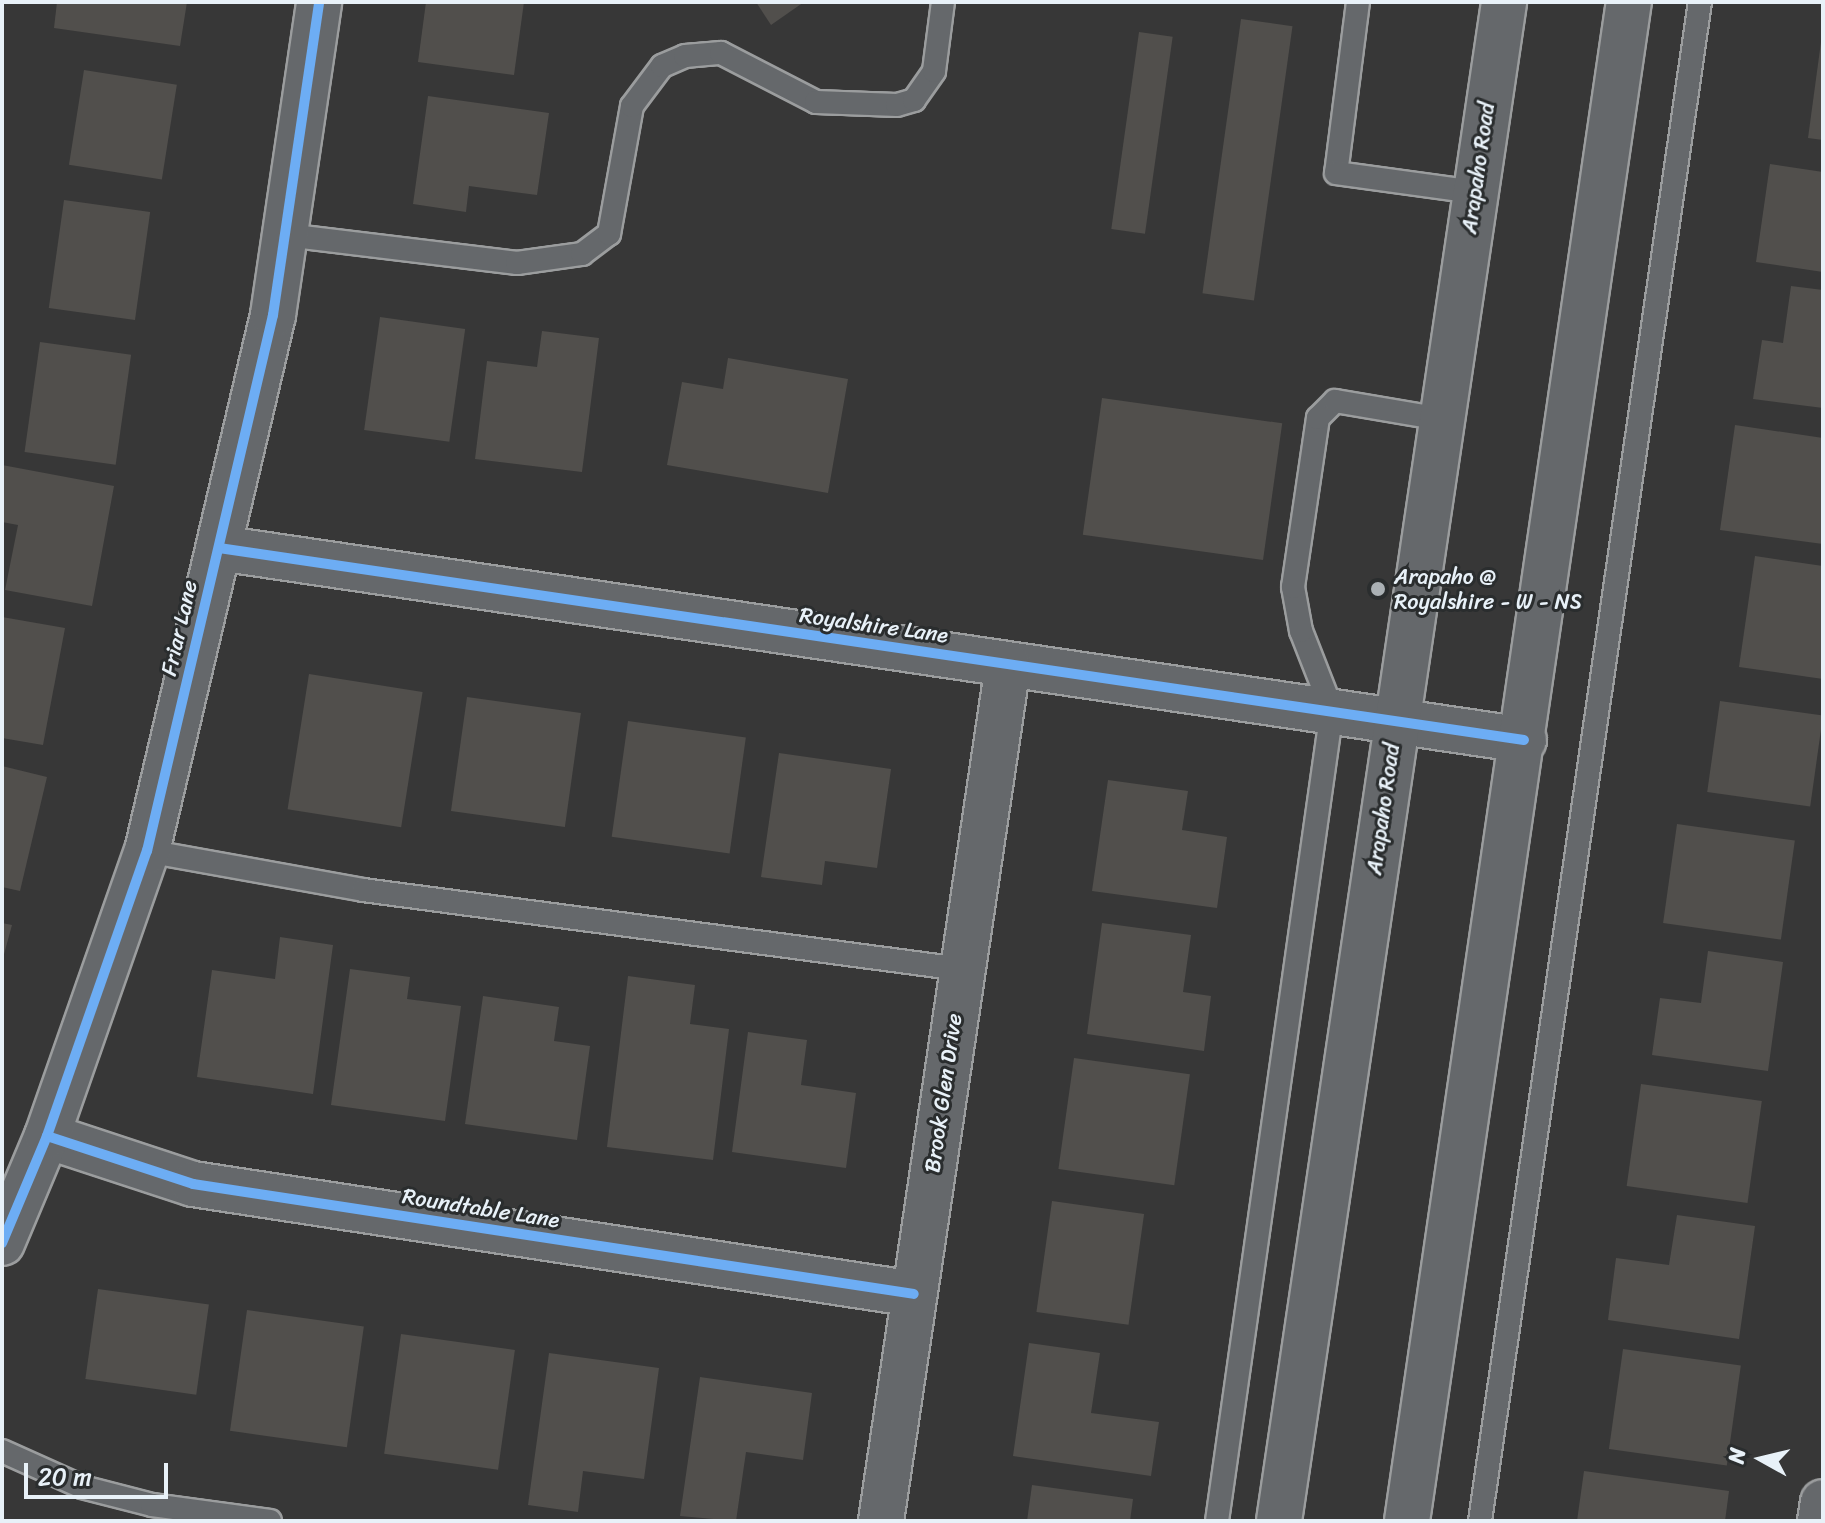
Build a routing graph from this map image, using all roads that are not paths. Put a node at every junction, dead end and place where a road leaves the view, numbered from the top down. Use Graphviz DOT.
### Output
graph roads {
  1 [pos="319,2"];
  2 [pos="943,2"];
  3 [pos="1356,2"];
  4 [pos="1504,2"];
  5 [pos="1629,2"];
  6 [pos="1700,2"];
  7 [pos="1475,192"];
  8 [pos="286,235"];
  9 [pos="1441,419"];
  10 [pos="219,548"];
  11 [pos="1008,665"];
  12 [pos="1332,710"];
  13 [pos="1397,719"];
  14 [pos="1524,740"];
  15 [pos="147,851"];
  16 [pos="961,969"];
  17 [pos="47,1136"];
  18 [pos="2,1243"];
  19 [pos="914,1294"];
  20 [pos="2,1451"];
  21 [pos="1823,1502"];
  22 [pos="270,1521"];
  23 [pos="881,1521"];
  24 [pos="1217,1521"];
  25 [pos="1279,1521"];
  26 [pos="1407,1521"];
  27 [pos="1480,1521"];
  28 [pos="1820,1521"];
  1 -- 8 [label="street, Friar Lane"];
  2 -- 8 [label="lane"];
  3 -- 7 [label="lane"];
  4 -- 7 [label="street, Arapaho Road"];
  5 -- 14 [label="street"];
  6 -- 27 [label="lane"];
  7 -- 9 [label="street, Arapaho Road"];
  8 -- 10 [label="street, Friar Lane"];
  9 -- 12 [label="lane"];
  9 -- 13 [label="street, Arapaho Road"];
  10 -- 11 [label="street, Royalshire Lane"];
  10 -- 15 [label="street, Friar Lane"];
  11 -- 12 [label="street, Royalshire Lane"];
  11 -- 16 [label="street, Brook Glen Drive"];
  12 -- 13 [label="street, Royalshire Lane"];
  12 -- 24 [label="lane"];
  13 -- 14 [label="street, Royalshire Lane"];
  13 -- 25 [label="street, Arapaho Road"];
  14 -- 26 [label="street"];
  15 -- 16 [label="lane"];
  15 -- 17 [label="street, Friar Lane"];
  16 -- 19 [label="street, Brook Glen Drive"];
  17 -- 18 [label="street, Friar Lane"];
  17 -- 19 [label="street, Roundtable Lane"];
  19 -- 23 [label="street, Brook Glen Drive"];
  20 -- 22 [label="lane"];
  21 -- 28 [label="street"];
}
